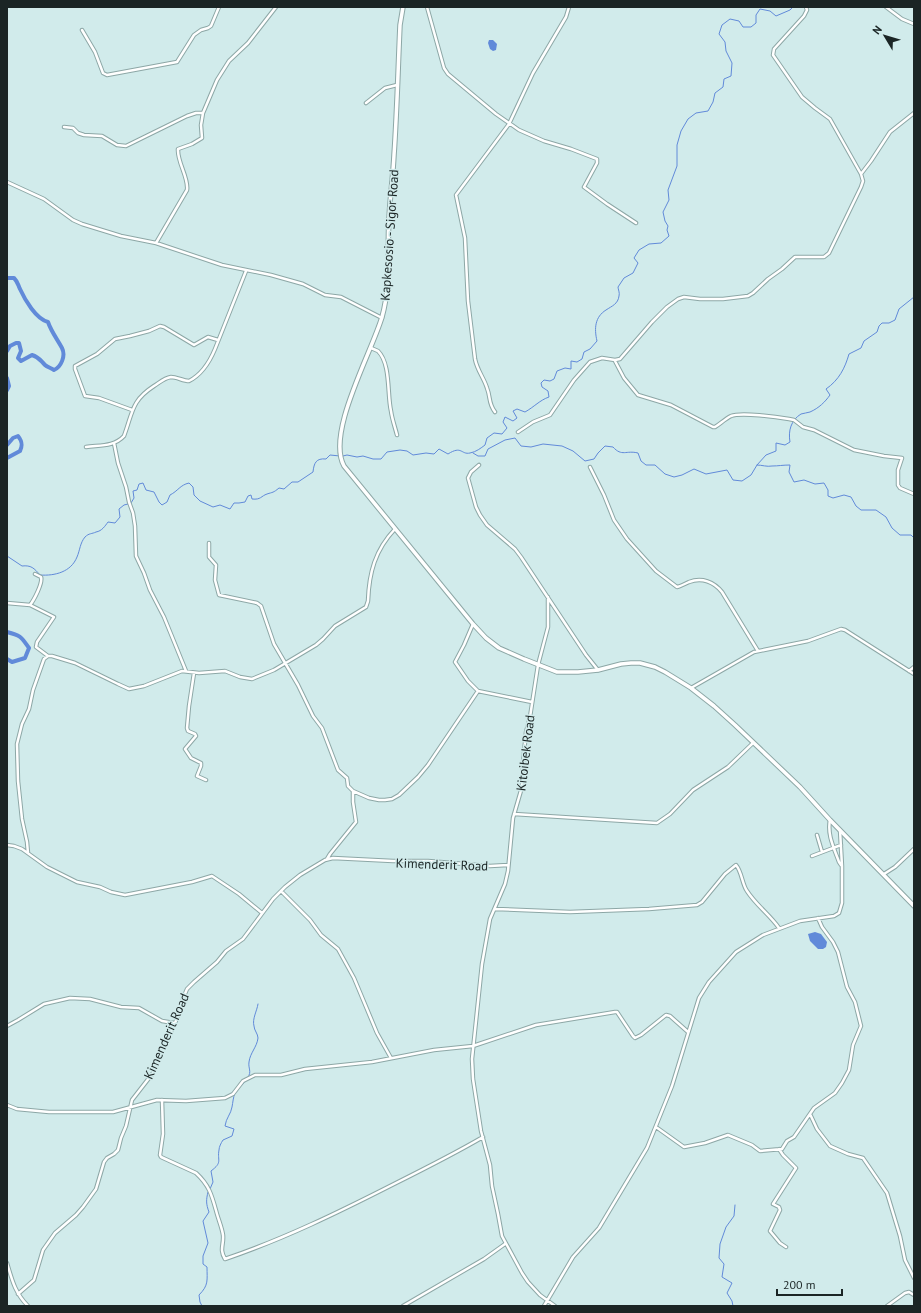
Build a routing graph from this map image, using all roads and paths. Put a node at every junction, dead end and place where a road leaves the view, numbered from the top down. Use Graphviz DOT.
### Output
graph roads {
  1 [pos="219,7"];
  2 [pos="276,7"];
  3 [pos="403,7"];
  4 [pos="427,7"];
  5 [pos="569,7"];
  6 [pos="806,7"];
  7 [pos="886,7"];
  8 [pos="914,24"];
  9 [pos="82,30"];
  10 [pos="397,85"];
  11 [pos="366,104"];
  12 [pos="203,113"];
  13 [pos="914,113"];
  14 [pos="509,124"];
  15 [pos="64,127"];
  16 [pos="861,174"];
  17 [pos="7,182"];
  18 [pos="636,222"];
  19 [pos="156,243"];
  20 [pos="246,271"];
  21 [pos="382,318"];
  22 [pos="219,340"];
  23 [pos="371,348"];
  24 [pos="615,360"];
  25 [pos="132,410"];
  26 [pos="496,412"];
  27 [pos="518,432"];
  28 [pos="397,435"];
  29 [pos="114,443"];
  30 [pos="86,447"];
  31 [pos="479,465"];
  32 [pos="590,468"];
  33 [pos="914,494"];
  34 [pos="395,528"];
  35 [pos="209,543"];
  36 [pos="35,574"];
  37 [pos="548,598"];
  38 [pos="7,603"];
  39 [pos="30,605"];
  40 [pos="473,624"];
  41 [pos="758,650"];
  42 [pos="48,656"];
  43 [pos="286,663"];
  44 [pos="538,665"];
  45 [pos="914,667"];
  46 [pos="598,670"];
  47 [pos="186,671"];
  48 [pos="909,671"];
  49 [pos="194,673"];
  50 [pos="914,674"];
  51 [pos="691,688"];
  52 [pos="478,691"];
  53 [pos="532,702"];
  54 [pos="753,743"];
  55 [pos="206,780"];
  56 [pos="353,791"];
  57 [pos="514,814"];
  58 [pos="830,820"];
  59 [pos="840,829"];
  60 [pos="817,835"];
  61 [pos="7,845"];
  62 [pos="841,845"];
  63 [pos="834,848"];
  64 [pos="914,849"];
  65 [pos="822,852"];
  66 [pos="28,853"];
  67 [pos="812,856"];
  68 [pos="327,859"];
  69 [pos="508,865"];
  70 [pos="842,866"];
  71 [pos="884,874"];
  72 [pos="281,891"];
  73 [pos="914,906"];
  74 [pos="495,909"];
  75 [pos="262,913"];
  76 [pos="818,918"];
  77 [pos="779,928"];
  78 [pos="174,1023"];
  79 [pos="7,1026"];
  80 [pos="688,1032"];
  81 [pos="473,1046"];
  82 [pos="391,1058"];
  83 [pos="162,1100"];
  84 [pos="7,1105"];
  85 [pos="130,1107"];
  86 [pos="810,1114"];
  87 [pos="656,1127"];
  88 [pos="483,1137"];
  89 [pos="780,1150"];
  90 [pos="505,1244"];
  91 [pos="786,1247"];
  92 [pos="7,1263"];
  93 [pos="914,1278"];
  94 [pos="18,1294"];
  95 [pos="914,1295"];
  96 [pos="548,1301"];
  97 [pos="28,1306"];
  98 [pos="403,1306"];
  99 [pos="544,1306"];
  100 [pos="555,1306"];
  101 [pos="887,1306"];
  1 -- 9 [label="street"];
  2 -- 12 [label="street"];
  3 -- 10 [label="main road, Kapkesosio - Sigor Road"];
  4 -- 14 [label="street"];
  5 -- 14 [label="street"];
  6 -- 16 [label="street"];
  7 -- 8 [label="street"];
  10 -- 11 [label="street"];
  10 -- 21 [label="main road, Kapkesosio - Sigor Road"];
  12 -- 15 [label="street"];
  12 -- 19 [label="street"];
  13 -- 16 [label="street"];
  14 -- 18 [label="street"];
  14 -- 26 [label="street"];
  16 -- 24 [label="street"];
  17 -- 19 [label="street"];
  19 -- 20 [label="street"];
  20 -- 21 [label="street"];
  20 -- 22 [label="street"];
  21 -- 23 [label="main road, Kapkesosio - Sigor Road"];
  22 -- 25 [label="street"];
  22 -- 25 [label="street"];
  23 -- 28 [label="street"];
  23 -- 34 [label="main road, Kapkesosio - Sigor Road"];
  24 -- 27 [label="street"];
  24 -- 33 [label="street"];
  25 -- 29 [label="street"];
  29 -- 30 [label="street"];
  29 -- 47 [label="street"];
  31 -- 37 [label="street"];
  32 -- 41 [label="street"];
  34 -- 40 [label="main road"];
  34 -- 43 [label="street"];
  35 -- 43 [label="street"];
  36 -- 39 [label="street"];
  37 -- 44 [label="street, Kitoibek Road"];
  37 -- 46 [label="street"];
  38 -- 39 [label="street"];
  39 -- 42 [label="street"];
  40 -- 44 [label="main road"];
  40 -- 52 [label="street"];
  41 -- 48 [label="street"];
  41 -- 51 [label="street"];
  42 -- 47 [label="street"];
  42 -- 66 [label="street"];
  43 -- 49 [label="street"];
  43 -- 56 [label="street"];
  44 -- 46 [label="main road"];
  44 -- 53 [label="street, Kitoibek Road"];
  45 -- 48 [label="street"];
  46 -- 51 [label="main road"];
  47 -- 49 [label="street"];
  48 -- 50 [label="street"];
  49 -- 55 [label="street"];
  51 -- 54 [label="main road"];
  52 -- 53 [label="street"];
  52 -- 56 [label="street"];
  53 -- 57 [label="street, Kitoibek Road"];
  54 -- 57 [label="street"];
  54 -- 58 [label="main road"];
  56 -- 68 [label="street"];
  57 -- 69 [label="street, Kitoibek Road"];
  58 -- 59 [label="main road"];
  58 -- 63 [label="street"];
  59 -- 62 [label="street"];
  59 -- 71 [label="main road"];
  60 -- 65 [label="street"];
  61 -- 66 [label="street"];
  62 -- 63 [label="street"];
  62 -- 70 [label="street"];
  63 -- 65 [label="street"];
  63 -- 70 [label="street"];
  64 -- 71 [label="street"];
  65 -- 67 [label="street"];
  66 -- 75 [label="street"];
  68 -- 69 [label="street, Kimenderit Road"];
  68 -- 72 [label="street, Kimenderit Road"];
  69 -- 74 [label="street, Kitoibek Road"];
  70 -- 76 [label="street"];
  71 -- 73 [label="main road"];
  72 -- 75 [label="street, Kimenderit Road"];
  72 -- 82 [label="street"];
  74 -- 77 [label="street"];
  74 -- 81 [label="street, Kitoibek Road"];
  75 -- 78 [label="street, Kimenderit Road"];
  76 -- 77 [label="street"];
  76 -- 86 [label="street"];
  77 -- 80 [label="street"];
  78 -- 79 [label="street"];
  78 -- 85 [label="street, Kimenderit Road"];
  80 -- 81 [label="street"];
  80 -- 87 [label="street"];
  81 -- 82 [label="street"];
  81 -- 88 [label="street, Kitoibek Road"];
  82 -- 83 [label="street"];
  83 -- 85 [label="street"];
  83 -- 88 [label="street"];
  84 -- 85 [label="street"];
  85 -- 94 [label="street, Kimenderit Road"];
  86 -- 89 [label="street"];
  86 -- 93 [label="street"];
  87 -- 89 [label="street"];
  87 -- 96 [label="street"];
  88 -- 90 [label="street, Kitoibek Road"];
  89 -- 91 [label="street"];
  90 -- 96 [label="street, Kitoibek Road"];
  90 -- 98 [label="street"];
  92 -- 94 [label="street"];
  94 -- 97 [label="street"];
  95 -- 101 [label="street"];
  96 -- 99 [label="street"];
  96 -- 100 [label="street, Kitoibek Road"];
}
